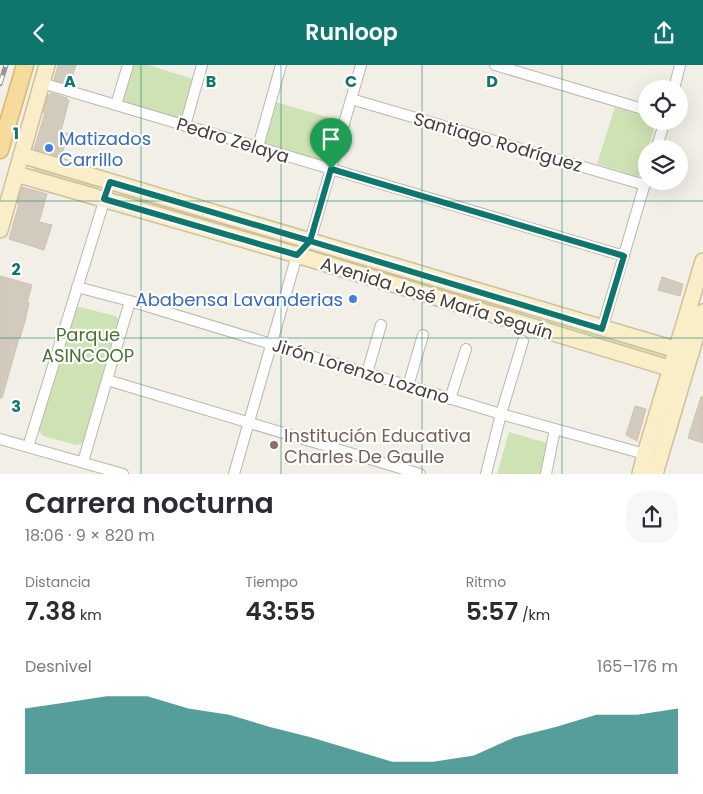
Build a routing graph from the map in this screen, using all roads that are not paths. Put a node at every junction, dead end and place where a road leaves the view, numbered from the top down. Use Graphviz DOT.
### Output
graph roads {
  1 [pos="25,65"];
  2 [pos="47,65"];
  3 [pos="128,65"];
  4 [pos="202,65"];
  5 [pos="282,65"];
  6 [pos="361,65"];
  7 [pos="495,65"];
  8 [pos="680,65"];
  9 [pos="676,80"];
  10 [pos="42,83"];
  11 [pos="352,99"];
  12 [pos="116,105"];
  13 [pos="638,108"];
  14 [pos="185,126"];
  15 [pos="258,147"];
  16 [pos="0,150"];
  17 [pos="21,155"];
  18 [pos="331,169"];
  19 [pos="16,174"];
  20 [pos="638,181"];
  21 [pos="110,182"];
  22 [pos="644,190"];
  23 [pos="104,199"];
  24 [pos="0,230"];
  25 [pos="310,241"];
  26 [pos="297,255"];
  27 [pos="624,256"];
  28 [pos="703,261"];
  29 [pos="78,287"];
  30 [pos="130,301"];
  31 [pos="703,312"];
  32 [pos="381,325"];
  33 [pos="602,329"];
  34 [pos="423,335"];
  35 [pos="523,341"];
  36 [pos="271,343"];
  37 [pos="466,349"];
  38 [pos="684,352"];
  39 [pos="678,371"];
  40 [pos="367,373"];
  41 [pos="107,380"];
  42 [pos="408,386"];
  43 [pos="450,399"];
  44 [pos="501,414"];
  45 [pos="249,423"];
  46 [pos="554,429"];
  47 [pos="0,439"];
  48 [pos="28,447"];
  49 [pos="645,454"];
  50 [pos="83,462"];
  51 [pos="123,474"];
  52 [pos="234,474"];
  53 [pos="420,474"];
  54 [pos="486,474"];
  55 [pos="546,474"];
  56 [pos="640,474"];
  57 [pos="655,474"];
  1 -- 16 [label="main road"];
  2 -- 10 [label="street"];
  3 -- 12 [label="street"];
  4 -- 14 [label="street"];
  5 -- 15 [label="street"];
  6 -- 11 [label="street"];
  7 -- 13 [label="street"];
  8 -- 9 [label="street"];
  10 -- 12 [label="street, Pedro Zelaya"];
  10 -- 17 [label="street"];
  11 -- 18 [label="street"];
  11 -- 20 [label="street, Santiago Rodríguez"];
  12 -- 14 [label="street, Pedro Zelaya"];
  14 -- 15 [label="street, Pedro Zelaya"];
  15 -- 18 [label="street, Pedro Zelaya"];
  17 -- 19 [label="street"];
  17 -- 21 [label="street, Avenida José María Seguín"];
  18 -- 25 [label="street"];
  18 -- 27 [label="street, Pedro Zelaya"];
  19 -- 23 [label="street, Avenida José María Seguín"];
  19 -- 24 [label="street"];
  21 -- 23 [label="street"];
  21 -- 25 [label="street, Avenida José María Seguín"];
  22 -- 27 [label="street"];
  23 -- 26 [label="street, Avenida José María Seguín"];
  23 -- 29 [label="street"];
  25 -- 26 [label="street"];
  25 -- 33 [label="street, Avenida José María Seguín"];
  26 -- 36 [label="street"];
  26 -- 39 [label="street, Avenida José María Seguín"];
  27 -- 33 [label="street"];
  28 -- 38 [label="street"];
  29 -- 30 [label="street, Jirón Lorenzo Lozano"];
  29 -- 48 [label="street"];
  30 -- 36 [label="street, Jirón Lorenzo Lozano"];
  30 -- 41 [label="street"];
  31 -- 38 [label="street"];
  32 -- 40 [label="street"];
  33 -- 38 [label="street, Avenida José María Seguín"];
  34 -- 42 [label="street"];
  35 -- 44 [label="street"];
  36 -- 40 [label="street, Jirón Lorenzo Lozano"];
  36 -- 45 [label="street"];
  37 -- 43 [label="street"];
  38 -- 39 [label="street"];
  39 -- 49 [label="street"];
  39 -- 57 [label="street"];
  40 -- 42 [label="street, Jirón Lorenzo Lozano"];
  41 -- 45 [label="street"];
  41 -- 50 [label="street"];
  42 -- 43 [label="street, Jirón Lorenzo Lozano"];
  43 -- 44 [label="street, Jirón Lorenzo Lozano"];
  44 -- 46 [label="street, Jirón Lorenzo Lozano"];
  44 -- 54 [label="street"];
  45 -- 52 [label="street"];
  45 -- 53 [label="street"];
  46 -- 49 [label="street, Jirón Lorenzo Lozano"];
  46 -- 55 [label="street"];
  47 -- 48 [label="street"];
  48 -- 50 [label="street"];
  49 -- 56 [label="street"];
  50 -- 51 [label="street"];
}
